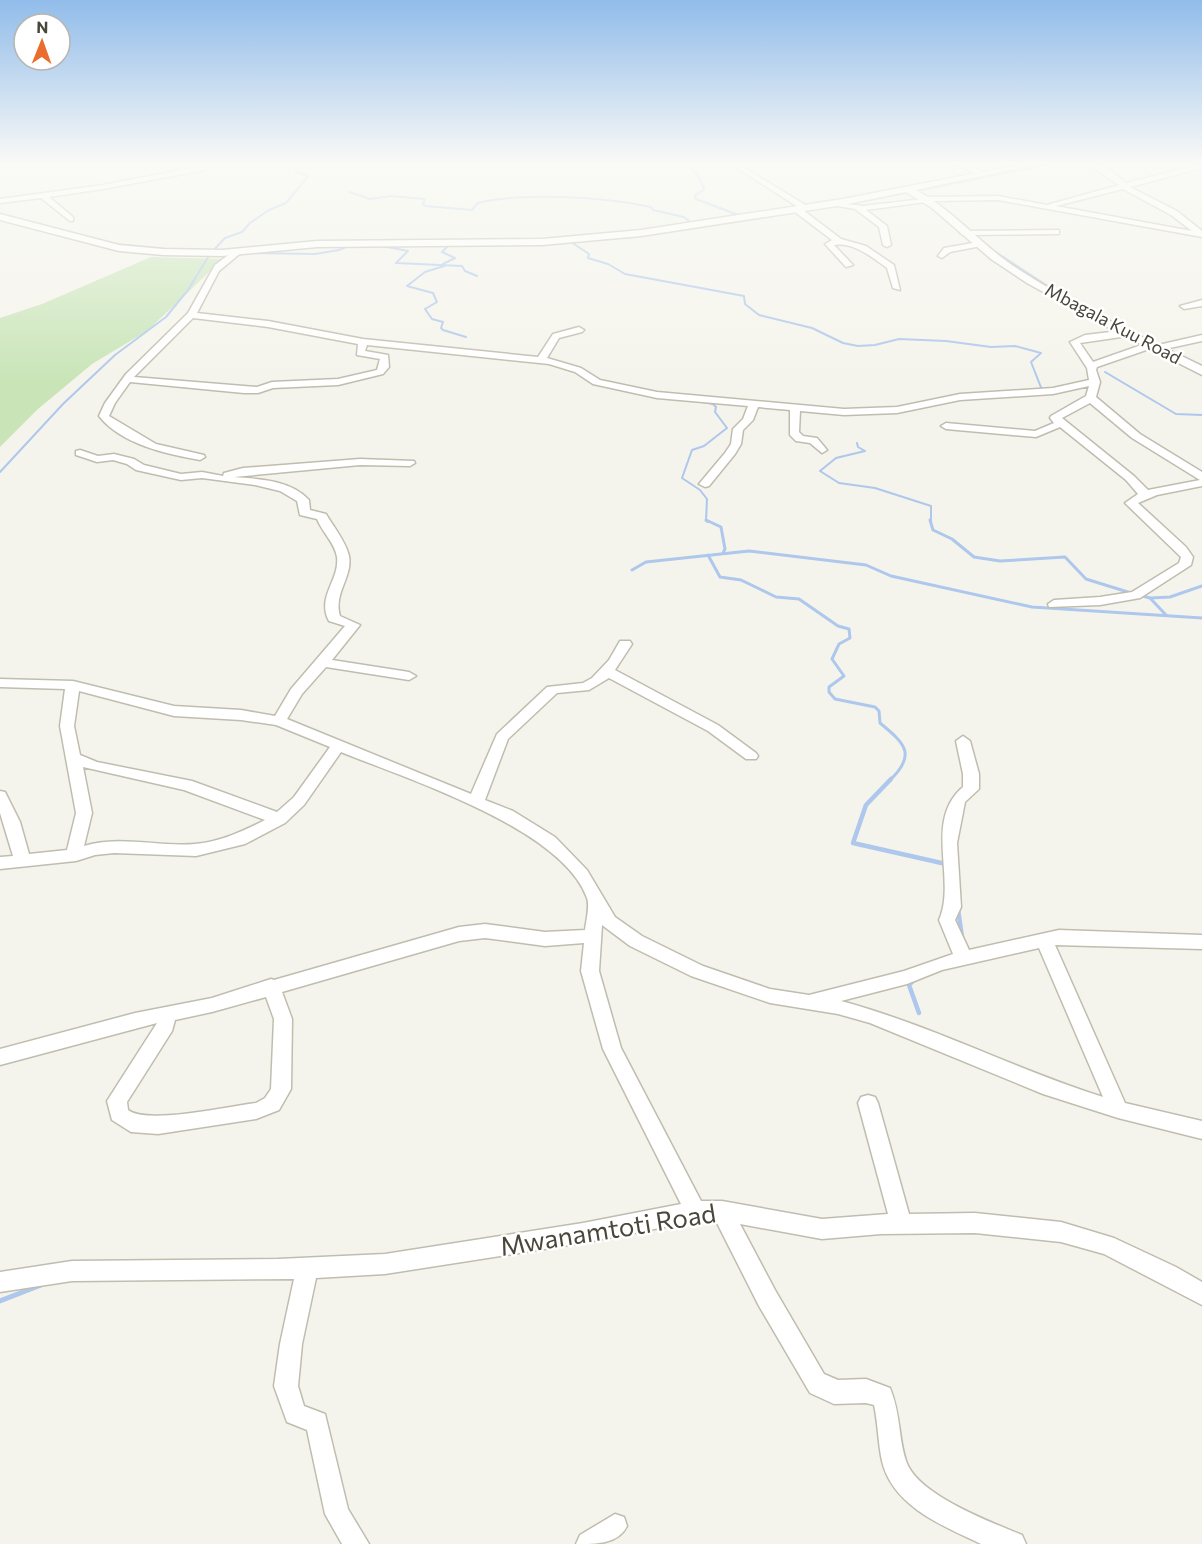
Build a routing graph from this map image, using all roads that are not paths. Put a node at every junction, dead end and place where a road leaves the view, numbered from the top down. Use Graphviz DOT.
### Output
graph roads {
  1 [pos="73,236"];
  2 [pos="610,236"];
  3 [pos="832,236"];
  4 [pos="885,236"];
  5 [pos="968,236"];
  6 [pos="838,241"];
  7 [pos="978,244"];
  8 [pos="887,245"];
  9 [pos="238,252"];
  10 [pos="942,256"];
  11 [pos="849,266"];
  12 [pos="897,288"];
  13 [pos="1202,303"];
  14 [pos="1184,306"];
  15 [pos="192,314"];
  16 [pos="579,330"];
  17 [pos="1128,333"];
  18 [pos="1202,338"];
  19 [pos="363,342"];
  20 [pos="1153,346"];
  21 [pos="541,359"];
  22 [pos="1091,367"];
  23 [pos="1202,371"];
  24 [pos="128,379"];
  25 [pos="1095,382"];
  26 [pos="1091,398"];
  27 [pos="754,405"];
  28 [pos="795,409"];
  29 [pos="1062,423"];
  30 [pos="946,426"];
  31 [pos="822,450"];
  32 [pos="80,453"];
  33 [pos="200,457"];
  34 [pos="410,463"];
  35 [pos="1202,477"];
  36 [pos="220,479"];
  37 [pos="1202,483"];
  38 [pos="705,484"];
  39 [pos="1146,495"];
  40 [pos="1054,604"];
  41 [pos="625,644"];
  42 [pos="323,662"];
  43 [pos="606,671"];
  44 [pos="409,676"];
  45 [pos="0,683"];
  46 [pos="73,685"];
  47 [pos="279,721"];
  48 [pos="963,741"];
  49 [pos="339,745"];
  50 [pos="751,756"];
  51 [pos="73,758"];
  52 [pos="0,796"];
  53 [pos="476,802"];
  54 [pos="279,819"];
  55 [pos="76,855"];
  56 [pos="22,859"];
  57 [pos="0,863"];
  58 [pos="596,897"];
  59 [pos="593,936"];
  60 [pos="1044,940"];
  61 [pos="1202,942"];
  62 [pos="964,959"];
  63 [pos="271,986"];
  64 [pos="806,1002"];
  65 [pos="166,1014"];
  66 [pos="0,1057"];
  67 [pos="868,1103"];
  68 [pos="1118,1110"];
  69 [pos="1202,1130"];
  70 [pos="695,1211"];
  71 [pos="722,1211"];
  72 [pos="901,1224"];
  73 [pos="307,1268"];
  74 [pos="0,1282"];
  75 [pos="1202,1294"];
  76 [pos="615,1526"];
  77 [pos="356,1544"];
  78 [pos="589,1544"];
  79 [pos="1013,1544"];
  1 -- 9 [label="street"];
  2 -- 9 [label="street"];
  3 -- 6 [label="street"];
  4 -- 8 [label="street"];
  5 -- 7 [label="street, Mbagala Kuu Road"];
  6 -- 11 [label="street"];
  6 -- 12 [label="street"];
  7 -- 10 [label="street"];
  7 -- 17 [label="street, Mbagala Kuu Road"];
  9 -- 15 [label="street"];
  13 -- 14 [label="street"];
  15 -- 19 [label="street"];
  15 -- 24 [label="street"];
  16 -- 21 [label="street"];
  17 -- 20 [label="street, Mbagala Kuu Road"];
  17 -- 22 [label="street"];
  18 -- 20 [label="street"];
  19 -- 21 [label="street"];
  19 -- 24 [label="street"];
  20 -- 22 [label="street"];
  20 -- 23 [label="street, Mbagala Kuu Road"];
  21 -- 27 [label="street"];
  22 -- 25 [label="street"];
  24 -- 33 [label="street"];
  25 -- 26 [label="street"];
  25 -- 28 [label="street"];
  26 -- 29 [label="street"];
  26 -- 35 [label="street"];
  27 -- 28 [label="street"];
  27 -- 38 [label="street"];
  28 -- 31 [label="street"];
  29 -- 30 [label="street"];
  29 -- 39 [label="street"];
  32 -- 36 [label="street"];
  34 -- 36 [label="street"];
  36 -- 42 [label="street"];
  37 -- 39 [label="street"];
  39 -- 40 [label="street"];
  41 -- 43 [label="street"];
  42 -- 44 [label="street"];
  42 -- 47 [label="street"];
  43 -- 50 [label="street"];
  43 -- 53 [label="street"];
  45 -- 46 [label="street"];
  46 -- 47 [label="street"];
  46 -- 51 [label="street"];
  47 -- 49 [label="street"];
  48 -- 62 [label="street"];
  49 -- 53 [label="street"];
  49 -- 54 [label="street"];
  51 -- 54 [label="street"];
  51 -- 55 [label="street"];
  52 -- 56 [label="street"];
  53 -- 58 [label="street"];
  54 -- 55 [label="street"];
  55 -- 56 [label="street"];
  56 -- 57 [label="street"];
  58 -- 59 [label="street"];
  58 -- 64 [label="street"];
  59 -- 63 [label="street"];
  59 -- 70 [label="street"];
  60 -- 61 [label="street"];
  60 -- 62 [label="street"];
  60 -- 68 [label="street"];
  62 -- 64 [label="street"];
  63 -- 65 [label="street"];
  63 -- 65 [label="street"];
  64 -- 68 [label="street"];
  65 -- 66 [label="street"];
  67 -- 72 [label="street"];
  68 -- 69 [label="street"];
  70 -- 71 [label="street, Mwanamtoti Road"];
  70 -- 73 [label="street, Mwanamtoti Road"];
  71 -- 72 [label="street, Mwanamtoti Road"];
  71 -- 79 [label="street"];
  72 -- 75 [label="street, Mwanamtoti Road"];
  73 -- 74 [label="street, Mwanamtoti Road"];
  73 -- 77 [label="street"];
  76 -- 78 [label="street"];
}
